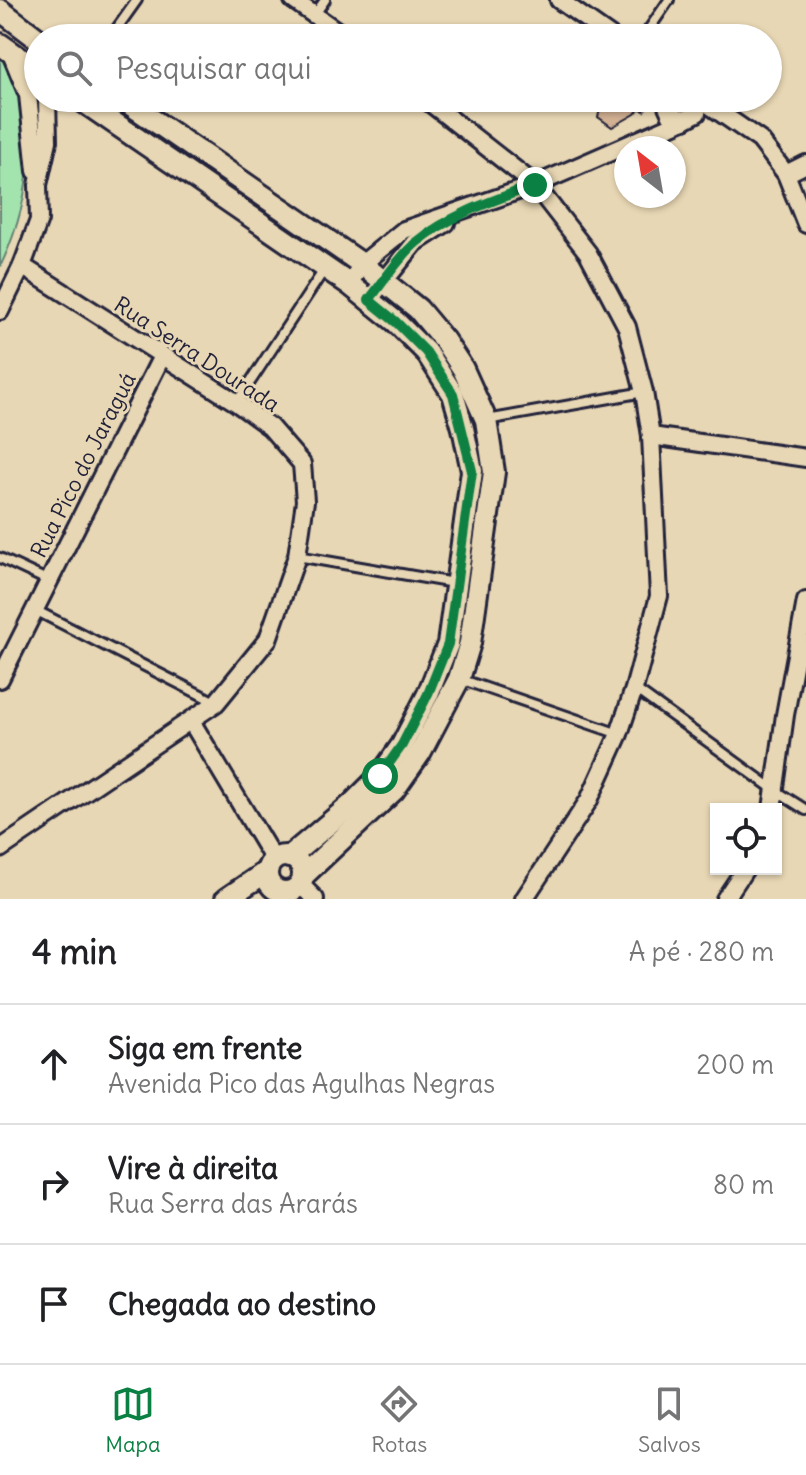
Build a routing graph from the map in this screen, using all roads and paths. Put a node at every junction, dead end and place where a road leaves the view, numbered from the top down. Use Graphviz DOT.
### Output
graph roads {
  1 [pos="137,0"];
  2 [pos="293,0"];
  3 [pos="559,0"];
  4 [pos="669,0"];
  5 [pos="320,7"];
  6 [pos="0,10"];
  7 [pos="120,24"];
  8 [pos="335,24"];
  9 [pos="593,24"];
  10 [pos="653,24"];
  11 [pos="24,28"];
  12 [pos="5,47"];
  13 [pos="24,61"];
  14 [pos="24,87"];
  15 [pos="30,112"];
  16 [pos="47,112"];
  17 [pos="98,112"];
  18 [pos="141,112"];
  19 [pos="442,112"];
  20 [pos="661,112"];
  21 [pos="670,112"];
  22 [pos="695,112"];
  23 [pos="715,112"];
  24 [pos="684,120"];
  25 [pos="646,136"];
  26 [pos="649,136"];
  27 [pos="614,151"];
  28 [pos="806,164"];
  29 [pos="786,174"];
  30 [pos="38,185"];
  31 [pos="535,185"];
  32 [pos="486,203"];
  33 [pos="806,224"];
  34 [pos="362,264"];
  35 [pos="22,266"];
  36 [pos="325,267"];
  37 [pos="383,281"];
  38 [pos="349,284"];
  39 [pos="369,300"];
  40 [pos="0,311"];
  41 [pos="162,356"];
  42 [pos="644,392"];
  43 [pos="237,403"];
  44 [pos="486,420"];
  45 [pos="651,436"];
  46 [pos="806,458"];
  47 [pos="297,556"];
  48 [pos="0,558"];
  49 [pos="49,581"];
  50 [pos="457,583"];
  51 [pos="806,601"];
  52 [pos="34,610"];
  53 [pos="0,679"];
  54 [pos="459,679"];
  55 [pos="634,689"];
  56 [pos="216,703"];
  57 [pos="191,721"];
  58 [pos="619,734"];
  59 [pos="776,791"];
  60 [pos="773,803"];
  61 [pos="806,810"];
  62 [pos="0,849"];
  63 [pos="276,863"];
  64 [pos="741,875"];
  65 [pos="302,880"];
  66 [pos="274,896"];
  67 [pos="532,897"];
  68 [pos="226,899"];
  69 [pos="315,899"];
  70 [pos="725,899"];
  1 -- 7 [label="lane"];
  2 -- 5 [label="street"];
  3 -- 9 [label="street"];
  4 -- 10 [label="lane"];
  5 -- 8 [label="street"];
  6 -- 11 [label="street"];
  12 -- 13 [label="street"];
  12 -- 14 [label="street"];
  15 -- 30 [label="street"];
  16 -- 30 [label="street"];
  17 -- 36 [label="street"];
  18 -- 34 [label="street"];
  19 -- 31 [label="street"];
  20 -- 25 [label="street"];
  21 -- 24 [label="street"];
  22 -- 24 [label="street"];
  23 -- 29 [label="street"];
  24 -- 26 [label="street"];
  27 -- 31 [label="street"];
  28 -- 29 [label="street"];
  29 -- 33 [label="street"];
  30 -- 35 [label="street"];
  31 -- 32 [label="street"];
  31 -- 42 [label="street"];
  32 -- 34 [label="street"];
  32 -- 37 [label="street"];
  34 -- 37 [label="street"];
  34 -- 38 [label="street"];
  35 -- 40 [label="street"];
  35 -- 41 [label="street, Rua Serra Dourada"];
  36 -- 38 [label="street"];
  36 -- 43 [label="lane"];
  37 -- 39 [label="street"];
  37 -- 44 [label="street"];
  38 -- 39 [label="street"];
  39 -- 50 [label="street"];
  41 -- 43 [label="street, Rua Serra Dourada"];
  41 -- 49 [label="street, Rua Pico do Jaraguá"];
  42 -- 44 [label="lane"];
  42 -- 45 [label="street"];
  43 -- 47 [label="street, Rua Serra Dourada"];
  44 -- 54 [label="street"];
  45 -- 46 [label="street"];
  45 -- 55 [label="street"];
  47 -- 50 [label="lane"];
  47 -- 56 [label="street, Rua Serra Dourada"];
  48 -- 49 [label="lane"];
  49 -- 52 [label="street, Rua Pico do Jaraguá"];
  50 -- 63 [label="street"];
  51 -- 59 [label="street"];
  52 -- 53 [label="street, Rua Pico do Jaraguá"];
  52 -- 56 [label="lane"];
  54 -- 58 [label="lane"];
  54 -- 65 [label="street"];
  55 -- 58 [label="street"];
  55 -- 59 [label="lane"];
  56 -- 57 [label="street, Rua Serra Dourada"];
  57 -- 62 [label="street, Rua Serra Dourada"];
  57 -- 63 [label="street"];
  58 -- 67 [label="street"];
  59 -- 60 [label="street"];
  59 -- 61 [label="lane"];
  63 -- 65 [label="street"];
  63 -- 66 [label="street"];
  63 -- 68 [label="street"];
  64 -- 70 [label="street"];
  65 -- 66 [label="street"];
  65 -- 69 [label="street"];
}
